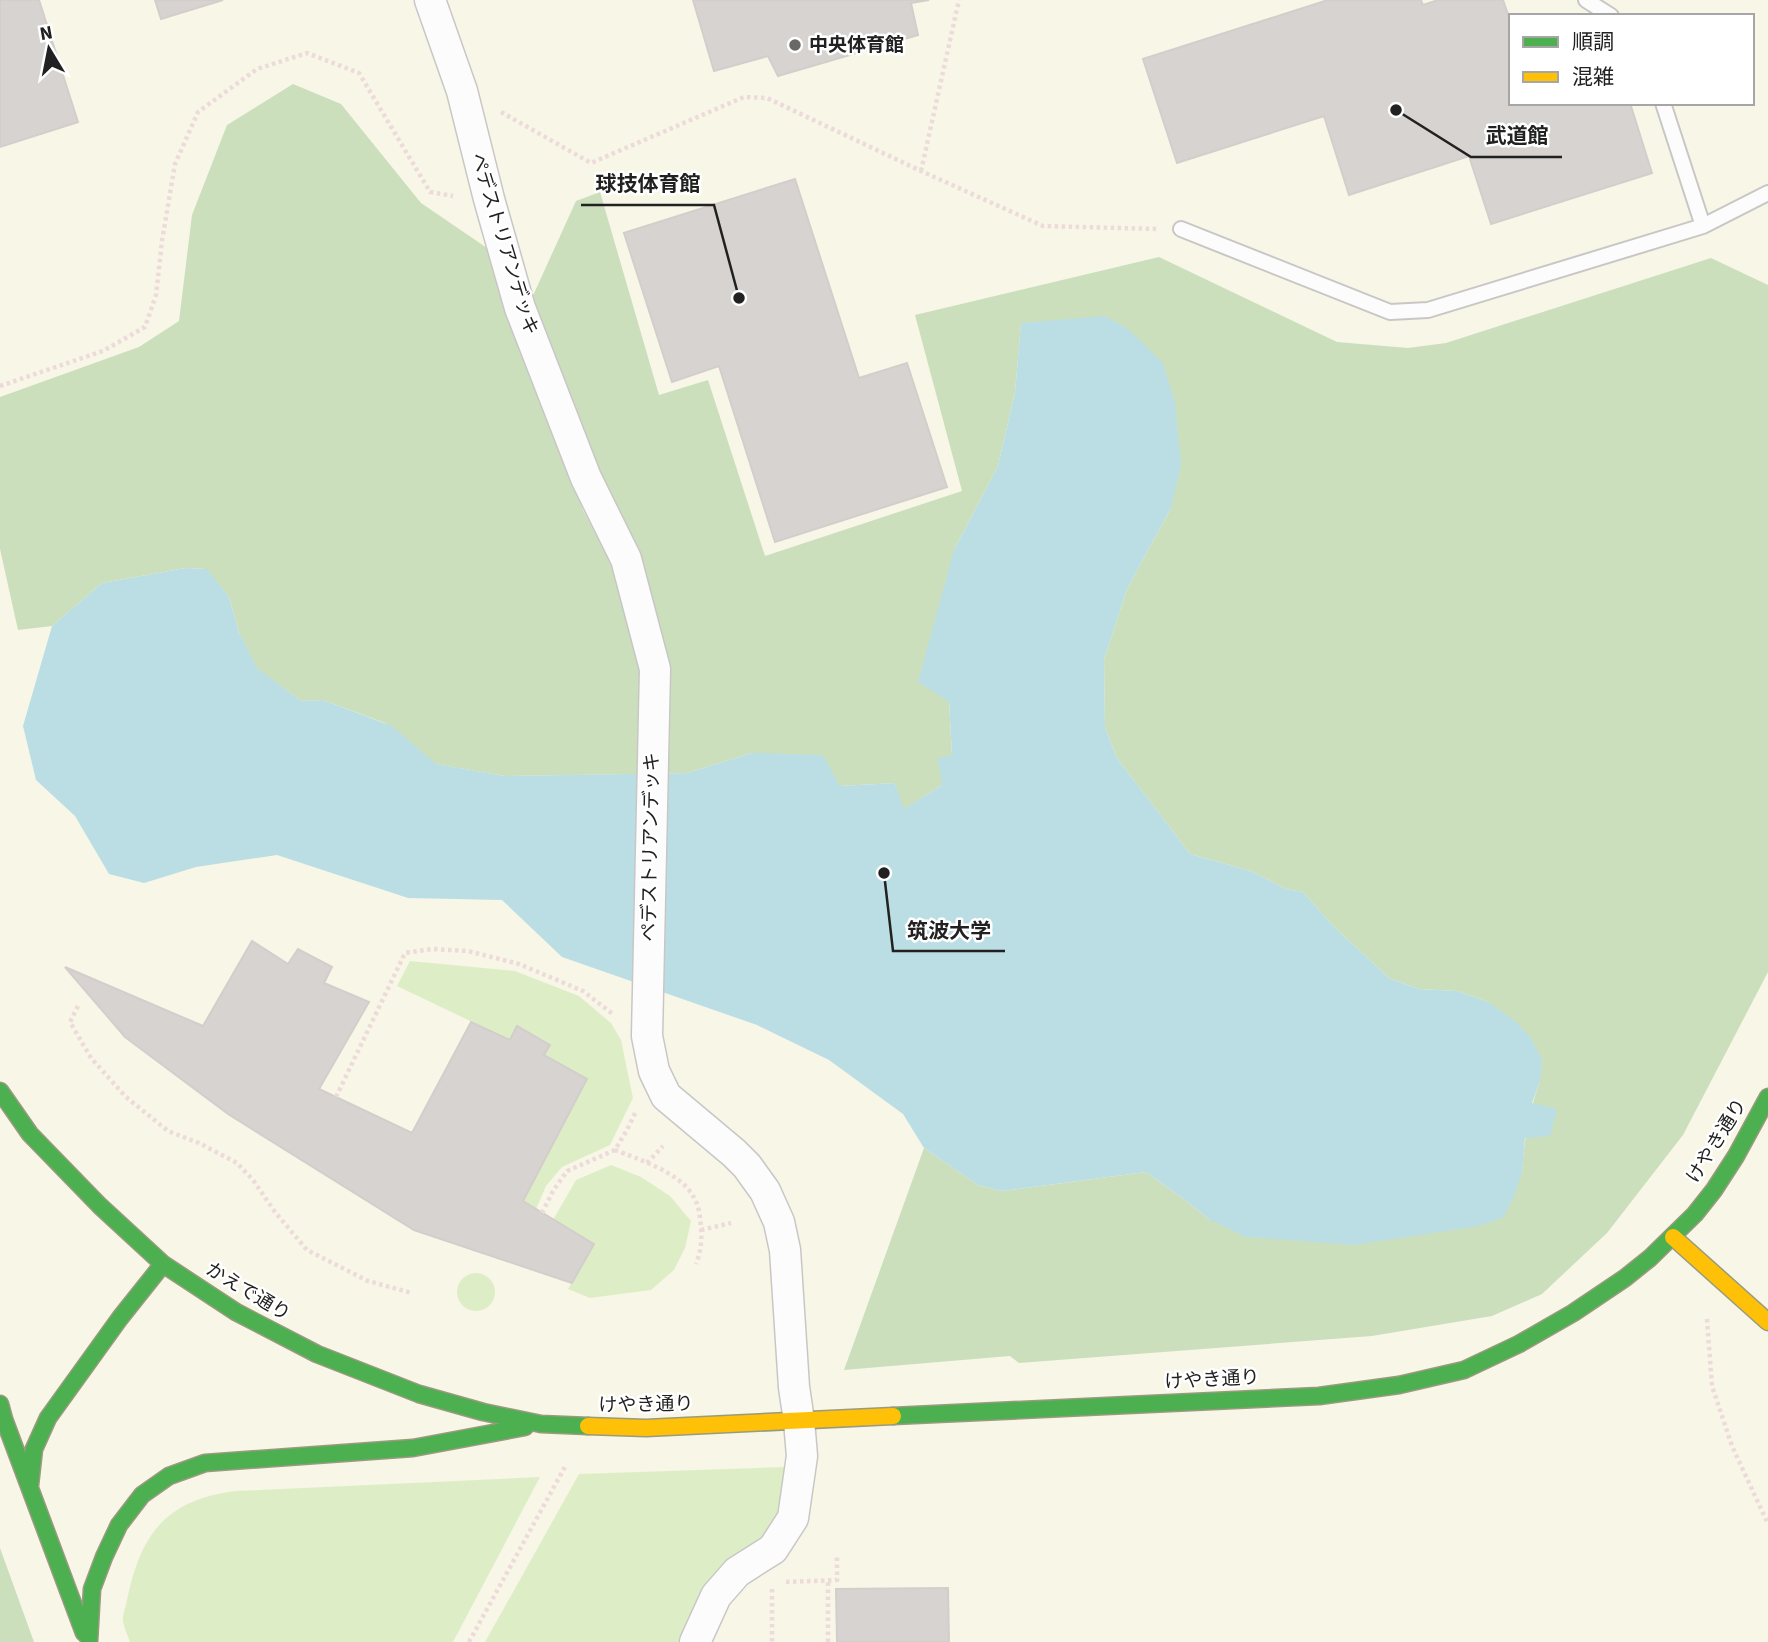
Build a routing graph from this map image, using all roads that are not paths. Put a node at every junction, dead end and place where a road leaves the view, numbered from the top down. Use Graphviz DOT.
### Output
graph roads {
  1 [pos="430,0"];
  2 [pos="1586,0"];
  3 [pos="1608,14"];
  4 [pos="1664,105"];
  5 [pos="1768,193"];
  6 [pos="1703,226"];
  7 [pos="1181,229"];
  8 [pos="0,1091"];
  9 [pos="1768,1097"];
  10 [pos="1673,1237"];
  11 [pos="163,1264"];
  12 [pos="1768,1322"];
  13 [pos="0,1404"];
  14 [pos="799,1421"];
  15 [pos="541,1424"];
  16 [pos="30,1485"];
  17 [pos="88,1642"];
  18 [pos="695,1642"];
  1 -- 14 [label="street, ペデストリアンデッキ"];
  2 -- 3 [label="lane"];
  4 -- 6 [label="lane"];
  5 -- 6 [label="lane"];
  6 -- 7 [label="lane"];
  8 -- 11 [label="street, かえで通り"];
  9 -- 10 [label="street, けやき通り"];
  10 -- 12 [label="street"];
  10 -- 14 [label="street, けやき通り"];
  11 -- 15 [label="street, かえで通り"];
  11 -- 16 [label="street"];
  13 -- 16 [label="street"];
  14 -- 15 [label="street, けやき通り"];
  14 -- 18 [label="street, ペデストリアンデッキ"];
  15 -- 17 [label="street"];
  16 -- 17 [label="street"];
}
